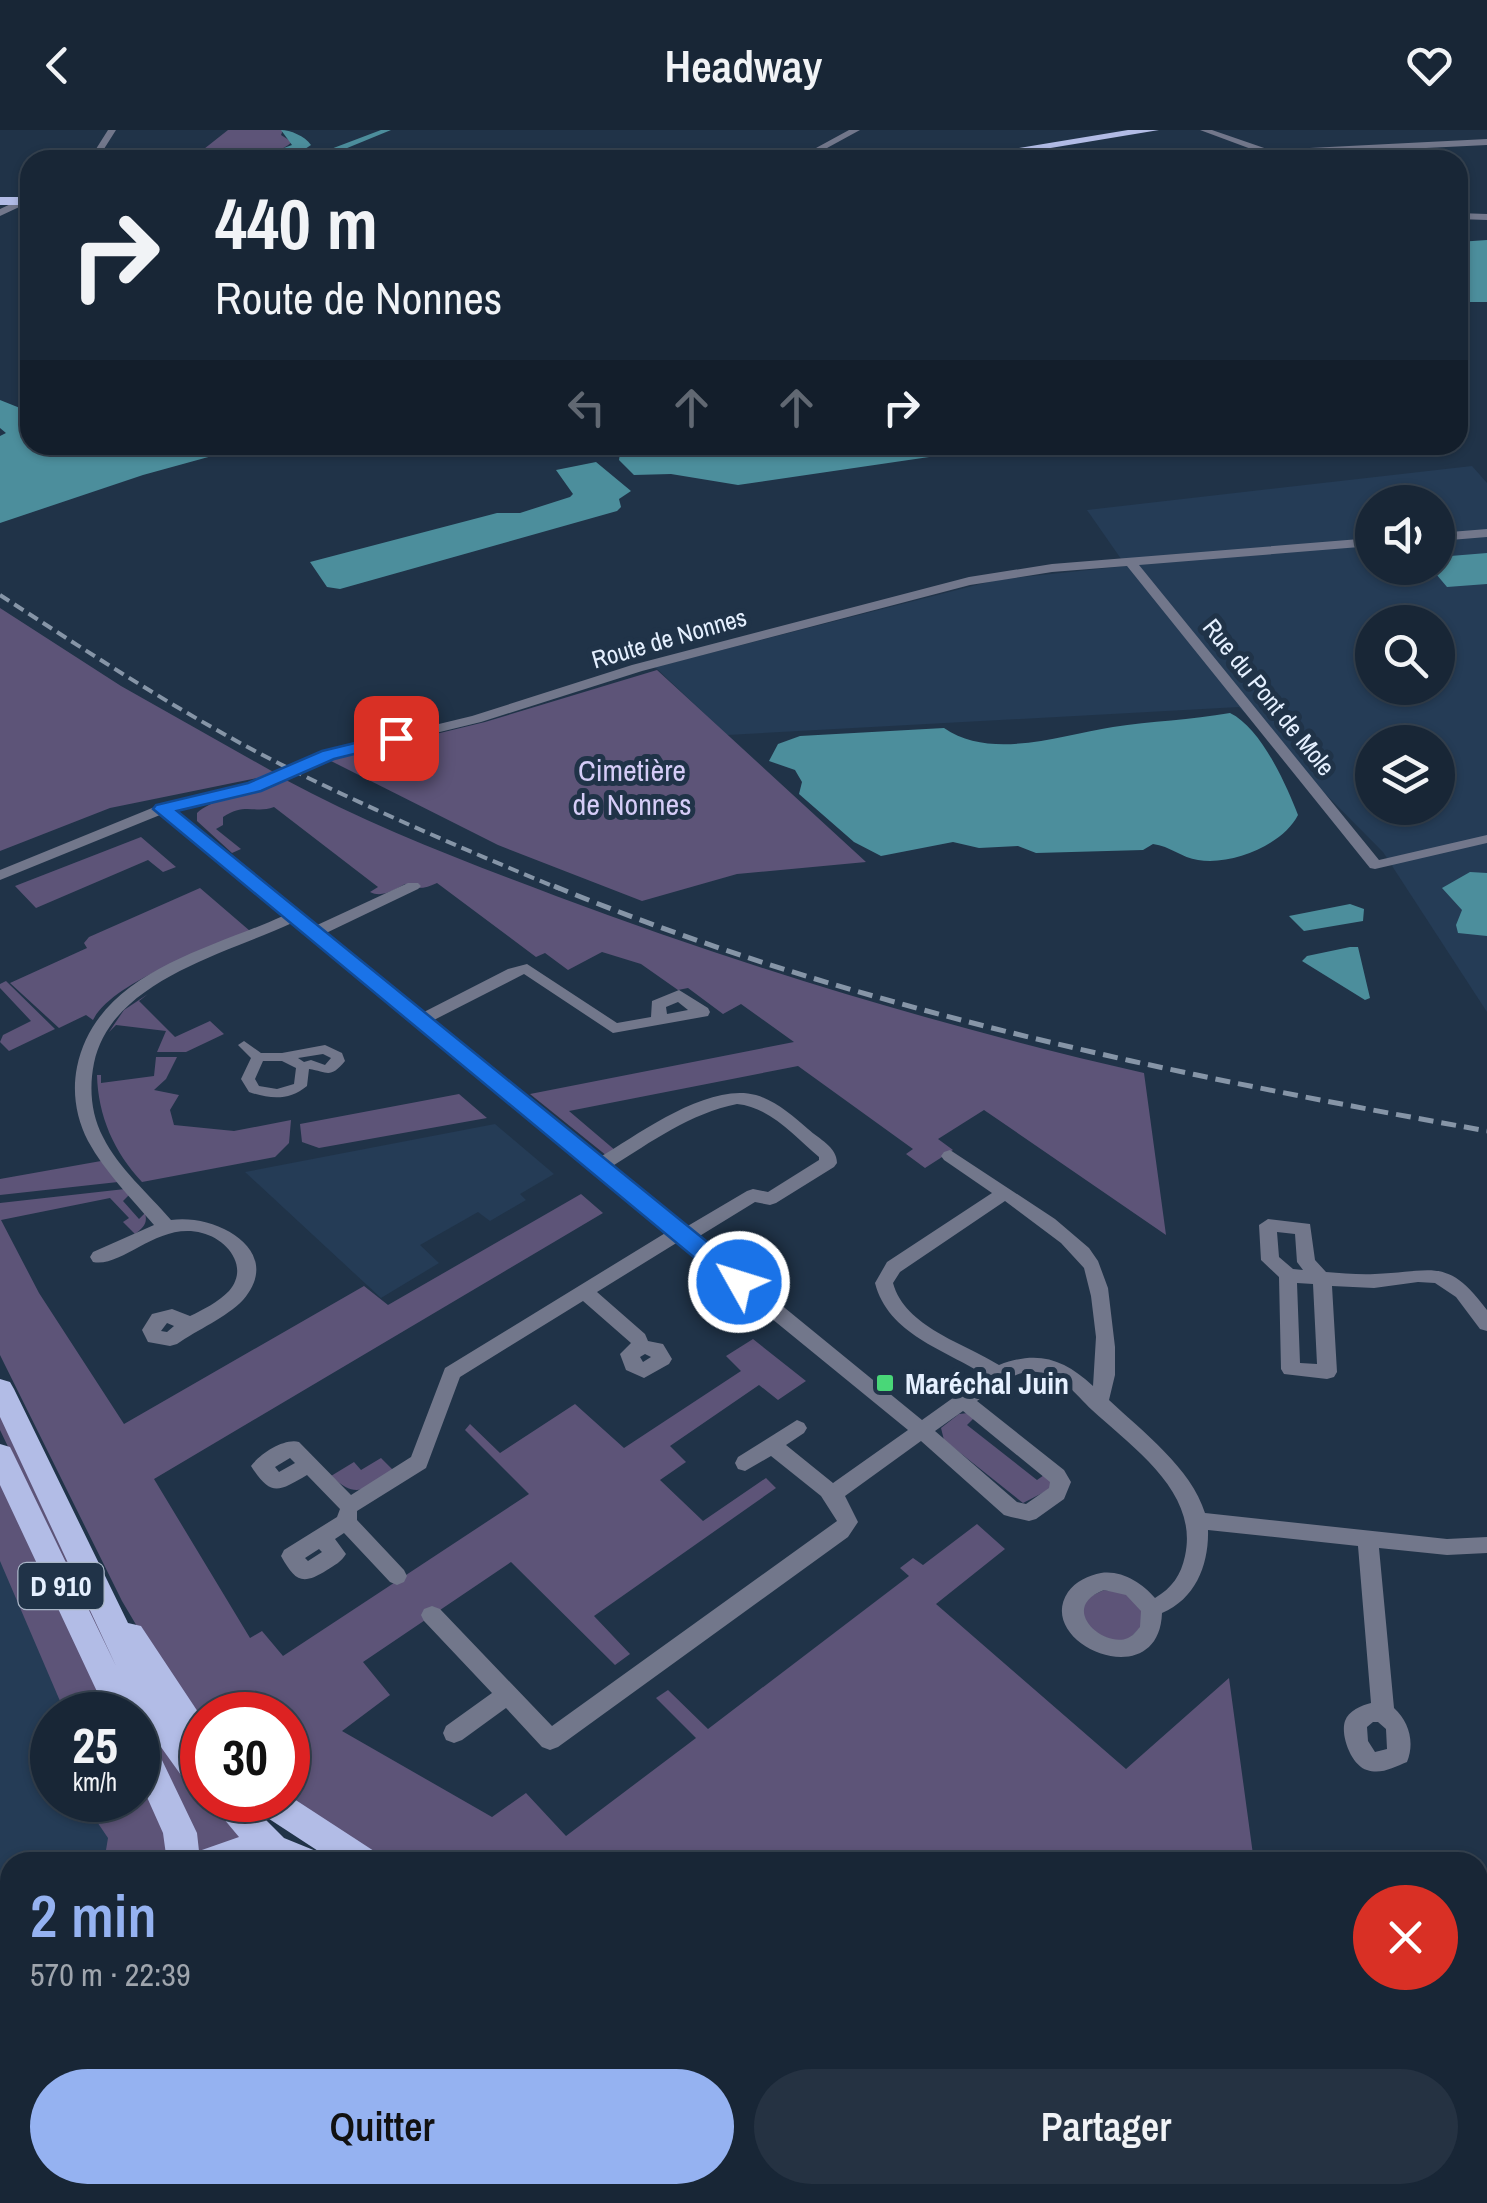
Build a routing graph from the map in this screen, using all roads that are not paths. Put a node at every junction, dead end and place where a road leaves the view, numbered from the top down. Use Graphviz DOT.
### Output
graph roads {
  1 [pos="856,130"];
  2 [pos="1153,130"];
  3 [pos="1204,130"];
  4 [pos="1487,142"];
  5 [pos="817,150"];
  6 [pos="1020,150"];
  7 [pos="1261,150"];
  8 [pos="1329,150"];
  9 [pos="1487,533"];
  10 [pos="1455,536"];
  11 [pos="1355,543"];
  12 [pos="1130,561"];
  13 [pos="162,809"];
  14 [pos="1487,839"];
  15 [pos="0,876"];
  16 [pos="413,886"];
  17 [pos="294,917"];
  18 [pos="313,933"];
  19 [pos="420,1020"];
  20 [pos="660,1020"];
  21 [pos="244,1045"];
  22 [pos="258,1057"];
  23 [pos="309,1060"];
  24 [pos="300,1086"];
  25 [pos="950,1156"];
  26 [pos="599,1166"];
  27 [pos="1003,1194"];
  28 [pos="164,1224"];
  29 [pos="682,1235"];
  30 [pos="98,1257"];
  31 [pos="1288,1274"];
  32 [pos="1322,1279"];
  33 [pos="585,1292"];
  34 [pos="1487,1324"];
  35 [pos="184,1326"];
  36 [pos="642,1347"];
  37 [pos="999,1374"];
  38 [pos="0,1389"];
  39 [pos="964,1401"];
  40 [pos="1098,1404"];
  41 [pos="797,1428"];
  42 [pos="923,1431"];
  43 [pos="772,1444"];
  44 [pos="0,1456"];
  45 [pos="745,1463"];
  46 [pos="308,1464"];
  47 [pos="832,1495"];
  48 [pos="348,1514"];
  49 [pos="1195,1520"];
  50 [pos="321,1537"];
  51 [pos="1368,1538"];
  52 [pos="1487,1545"];
  53 [pos="86,1562"];
  54 [pos="398,1576"];
  55 [pos="1152,1608"];
  56 [pos="432,1615"];
  57 [pos="113,1692"];
  58 [pos="508,1695"];
  59 [pos="1383,1712"];
  60 [pos="180,1713"];
  61 [pos="454,1734"];
  62 [pos="180,1748"];
  63 [pos="160,1790"];
  64 [pos="249,1822"];
  65 [pos="301,1822"];
  66 [pos="181,1852"];
  67 [pos="283,1852"];
  68 [pos="347,1852"];
  1 -- 5 [label="street"];
  2 -- 6 [label="main road"];
  3 -- 7 [label="street"];
  4 -- 8 [label="street"];
  9 -- 10 [label="street"];
  11 -- 12 [label="street, Route de Nonnes"];
  12 -- 13 [label="street, Route de Nonnes"];
  12 -- 14 [label="street, Rue du Pont de Mole"];
  13 -- 15 [label="street, Route de Nonnes"];
  13 -- 17 [label="street"];
  16 -- 18 [label="street"];
  17 -- 18 [label="street"];
  17 -- 28 [label="street"];
  18 -- 19 [label="street"];
  19 -- 20 [label="street"];
  19 -- 26 [label="street"];
  21 -- 22 [label="street"];
  22 -- 23 [label="street"];
  22 -- 24 [label="street"];
  23 -- 24 [label="street"];
  23 -- 24 [label="street"];
  25 -- 27 [label="street"];
  26 -- 29 [label="street"];
  26 -- 29 [label="street"];
  27 -- 37 [label="street"];
  27 -- 40 [label="street"];
  28 -- 30 [label="street"];
  28 -- 35 [label="street"];
  29 -- 33 [label="street"];
  29 -- 42 [label="street"];
  31 -- 32 [label="street"];
  31 -- 32 [label="street"];
  31 -- 32 [label="street"];
  32 -- 34 [label="street"];
  33 -- 36 [label="street"];
  33 -- 48 [label="street"];
  37 -- 39 [label="street"];
  37 -- 40 [label="street"];
  38 -- 53 [label="main road, D 910"];
  39 -- 42 [label="street"];
  39 -- 42 [label="street"];
  40 -- 49 [label="street"];
  41 -- 43 [label="street"];
  42 -- 47 [label="street"];
  43 -- 45 [label="street"];
  43 -- 47 [label="street"];
  44 -- 57 [label="main road, D 910"];
  46 -- 48 [label="street"];
  47 -- 58 [label="street"];
  48 -- 50 [label="street"];
  48 -- 54 [label="street"];
  49 -- 51 [label="street"];
  49 -- 55 [label="street"];
  51 -- 52 [label="street"];
  51 -- 59 [label="street"];
  53 -- 60 [label="main road, D 910"];
  53 -- 62 [label="main road, D 910"];
  56 -- 58 [label="street"];
  58 -- 61 [label="street"];
  63 -- 66 [label="main road"];
  64 -- 67 [label="main road"];
  65 -- 68 [label="main road"];
}
